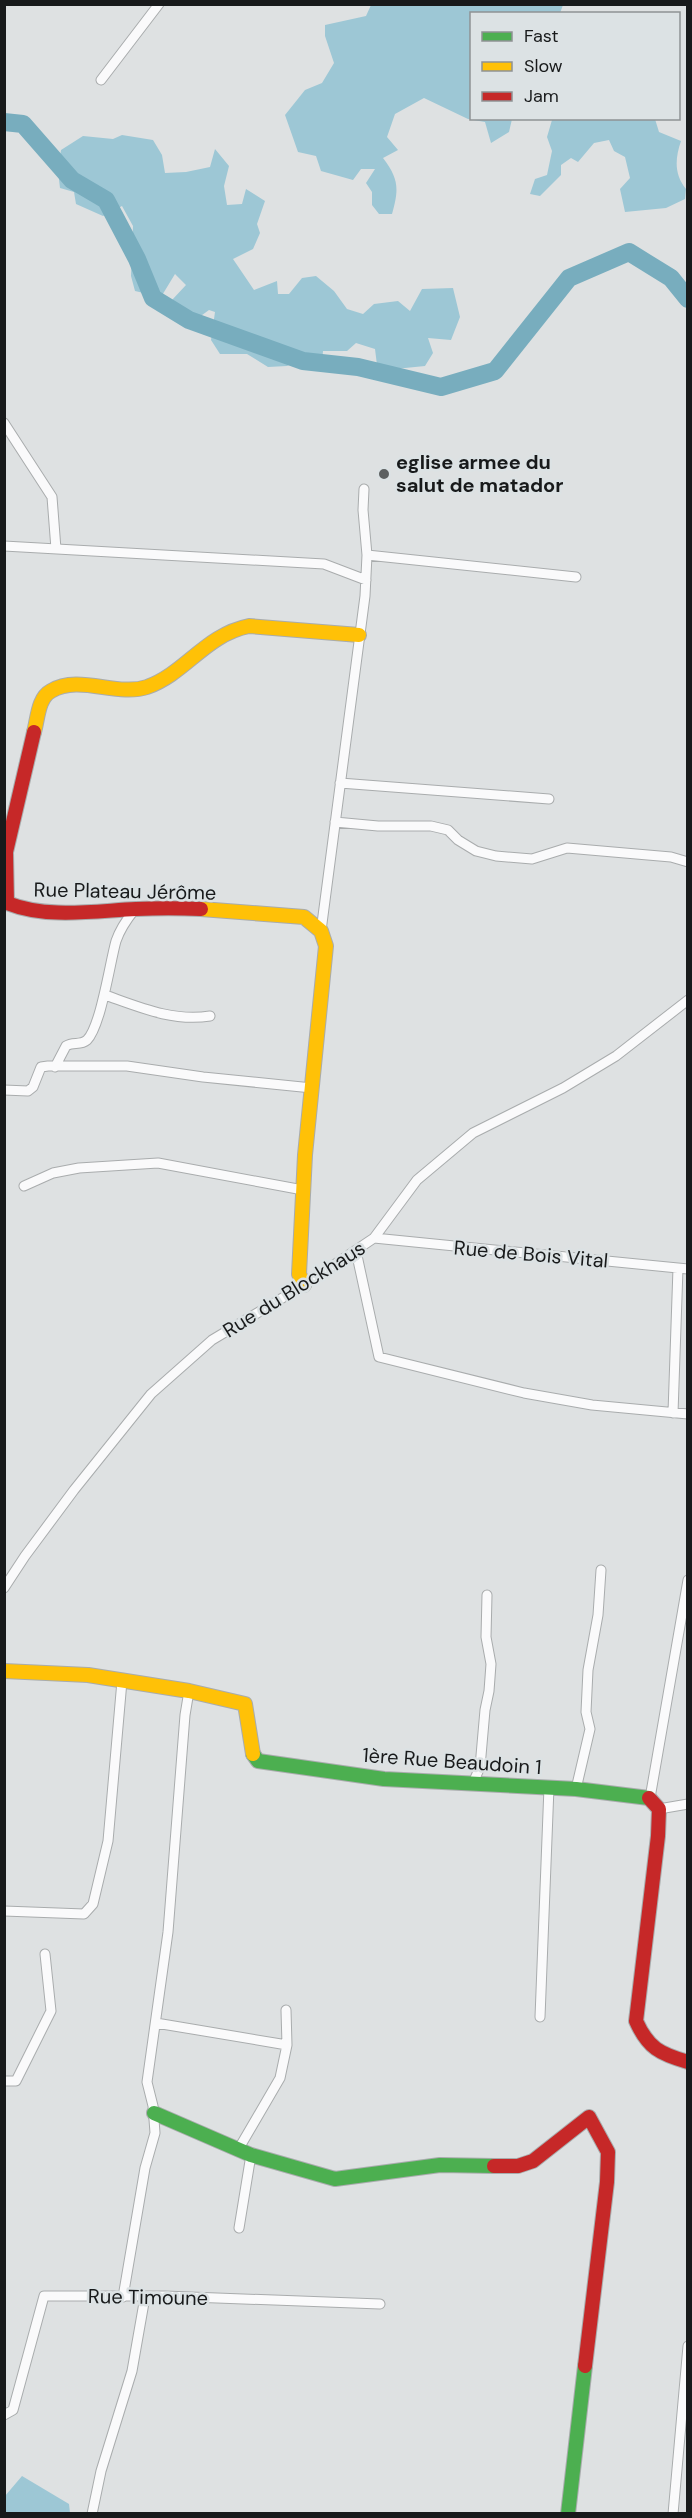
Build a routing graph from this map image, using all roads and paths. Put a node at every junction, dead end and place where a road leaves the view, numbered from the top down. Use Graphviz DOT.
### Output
graph roads {
  1 [pos="159,4"];
  2 [pos="101,80"];
  3 [pos="4,423"];
  4 [pos="364,489"];
  5 [pos="4,546"];
  6 [pos="56,549"];
  7 [pos="368,555"];
  8 [pos="576,577"];
  9 [pos="366,580"];
  10 [pos="359,635"];
  11 [pos="340,783"];
  12 [pos="549,799"];
  13 [pos="335,822"];
  14 [pos="5,852"];
  15 [pos="687,862"];
  16 [pos="6,904"];
  17 [pos="135,909"];
  18 [pos="321,930"];
  19 [pos="105,994"];
  20 [pos="687,1000"];
  21 [pos="210,1016"];
  22 [pos="55,1066"];
  23 [pos="312,1088"];
  24 [pos="4,1090"];
  25 [pos="24,1186"];
  26 [pos="303,1190"];
  27 [pos="374,1238"];
  28 [pos="356,1251"];
  29 [pos="683,1268"];
  30 [pos="304,1285"];
  31 [pos="673,1413"];
  32 [pos="687,1414"];
  33 [pos="601,1570"];
  34 [pos="687,1580"];
  35 [pos="4,1588"];
  36 [pos="487,1595"];
  37 [pos="4,1671"];
  38 [pos="122,1682"];
  39 [pos="189,1691"];
  40 [pos="473,1783"];
  41 [pos="549,1787"];
  42 [pos="576,1789"];
  43 [pos="654,1803"];
  44 [pos="687,1804"];
  45 [pos="4,1911"];
  46 [pos="45,1954"];
  47 [pos="286,2010"];
  48 [pos="540,2017"];
  49 [pos="156,2023"];
  50 [pos="287,2045"];
  51 [pos="687,2062"];
  52 [pos="4,2081"];
  53 [pos="154,2113"];
  54 [pos="244,2153"];
  55 [pos="239,2228"];
  56 [pos="123,2297"];
  57 [pos="145,2297"];
  58 [pos="380,2304"];
  59 [pos="687,2346"];
  60 [pos="4,2415"];
  61 [pos="92,2514"];
  62 [pos="568,2514"];
  63 [pos="673,2514"];
  1 -- 2 [label="street"];
  3 -- 6 [label="street"];
  4 -- 7 [label="street"];
  5 -- 6 [label="street"];
  6 -- 9 [label="street"];
  7 -- 8 [label="street"];
  7 -- 9 [label="street"];
  9 -- 10 [label="street"];
  10 -- 11 [label="street"];
  10 -- 14 [label="street, Rue Plateau Jérôme"];
  11 -- 12 [label="street"];
  11 -- 13 [label="street"];
  13 -- 15 [label="street"];
  13 -- 18 [label="street"];
  14 -- 16 [label="street, Rue Plateau Jérôme"];
  16 -- 17 [label="street, Rue Plateau Jérôme"];
  17 -- 18 [label="street, Rue Plateau Jérôme"];
  17 -- 19 [label="street"];
  18 -- 23 [label="street"];
  19 -- 21 [label="street"];
  19 -- 22 [label="street"];
  20 -- 27 [label="street, Rue du Blockhaus"];
  22 -- 23 [label="street"];
  22 -- 24 [label="street"];
  23 -- 26 [label="street"];
  25 -- 26 [label="street"];
  26 -- 30 [label="street"];
  27 -- 28 [label="street, Rue du Blockhaus"];
  27 -- 29 [label="street, Rue de Bois Vital"];
  28 -- 30 [label="street, Rue du Blockhaus"];
  28 -- 31 [label="street"];
  29 -- 31 [label="street"];
  30 -- 35 [label="street, Rue du Blockhaus"];
  31 -- 32 [label="street"];
  33 -- 42 [label="street"];
  34 -- 43 [label="street"];
  36 -- 40 [label="street"];
  37 -- 38 [label="street, 1ère Rue Beaudoin 1"];
  38 -- 39 [label="street, 1ère Rue Beaudoin 1"];
  38 -- 45 [label="street"];
  39 -- 40 [label="street, 1ère Rue Beaudoin 1"];
  39 -- 49 [label="street"];
  40 -- 41 [label="street, 1ère Rue Beaudoin 1"];
  41 -- 42 [label="street, 1ère Rue Beaudoin 1"];
  41 -- 48 [label="street"];
  42 -- 43 [label="street, 1ère Rue Beaudoin 1"];
  43 -- 44 [label="street"];
  43 -- 51 [label="street"];
  46 -- 52 [label="street"];
  47 -- 50 [label="street"];
  49 -- 50 [label="street"];
  49 -- 53 [label="street"];
  50 -- 54 [label="street"];
  53 -- 54 [label="street"];
  53 -- 56 [label="street"];
  54 -- 55 [label="street"];
  54 -- 62 [label="street"];
  56 -- 57 [label="street, Rue Timoune"];
  56 -- 60 [label="street, Rue Timoune"];
  57 -- 58 [label="street, Rue Timoune"];
  57 -- 61 [label="street"];
  59 -- 63 [label="street"];
}
